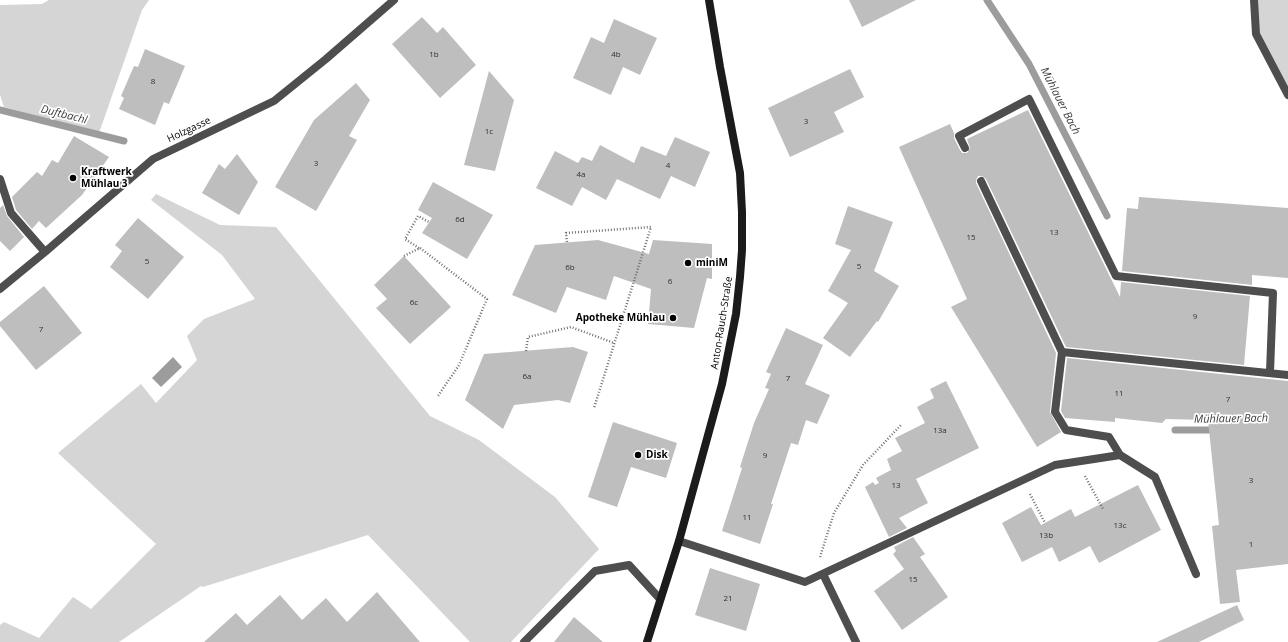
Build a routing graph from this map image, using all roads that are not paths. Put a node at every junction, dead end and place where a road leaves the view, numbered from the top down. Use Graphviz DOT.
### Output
graph roads {
  1 [pos="394,0"];
  2 [pos="709,0"];
  3 [pos="1254,0"];
  4 [pos="1288,95"];
  5 [pos="965,148"];
  6 [pos="0,179"];
  7 [pos="982,181"];
  8 [pos="45,252"];
  9 [pos="0,289"];
  10 [pos="1062,352"];
  11 [pos="1270,372"];
  12 [pos="1288,375"];
  13 [pos="1120,455"];
  14 [pos="679,541"];
  15 [pos="822,574"];
  16 [pos="1196,574"];
  17 [pos="660,599"];
  18 [pos="524,642"];
  19 [pos="647,642"];
  20 [pos="856,642"];
  1 -- 8 [label="street, Holzgasse"];
  2 -- 14 [label="main road, Anton-Rauch-Straße"];
  3 -- 4 [label="street"];
  5 -- 11 [label="street"];
  6 -- 8 [label="street"];
  7 -- 10 [label="street"];
  8 -- 9 [label="street, Holzgasse"];
  10 -- 11 [label="street"];
  10 -- 13 [label="street"];
  11 -- 12 [label="street"];
  13 -- 15 [label="street"];
  13 -- 16 [label="street"];
  14 -- 15 [label="street"];
  14 -- 17 [label="main road, Anton-Rauch-Straße"];
  15 -- 20 [label="street"];
  17 -- 18 [label="street"];
  17 -- 19 [label="main road, Anton-Rauch-Straße"];
}
